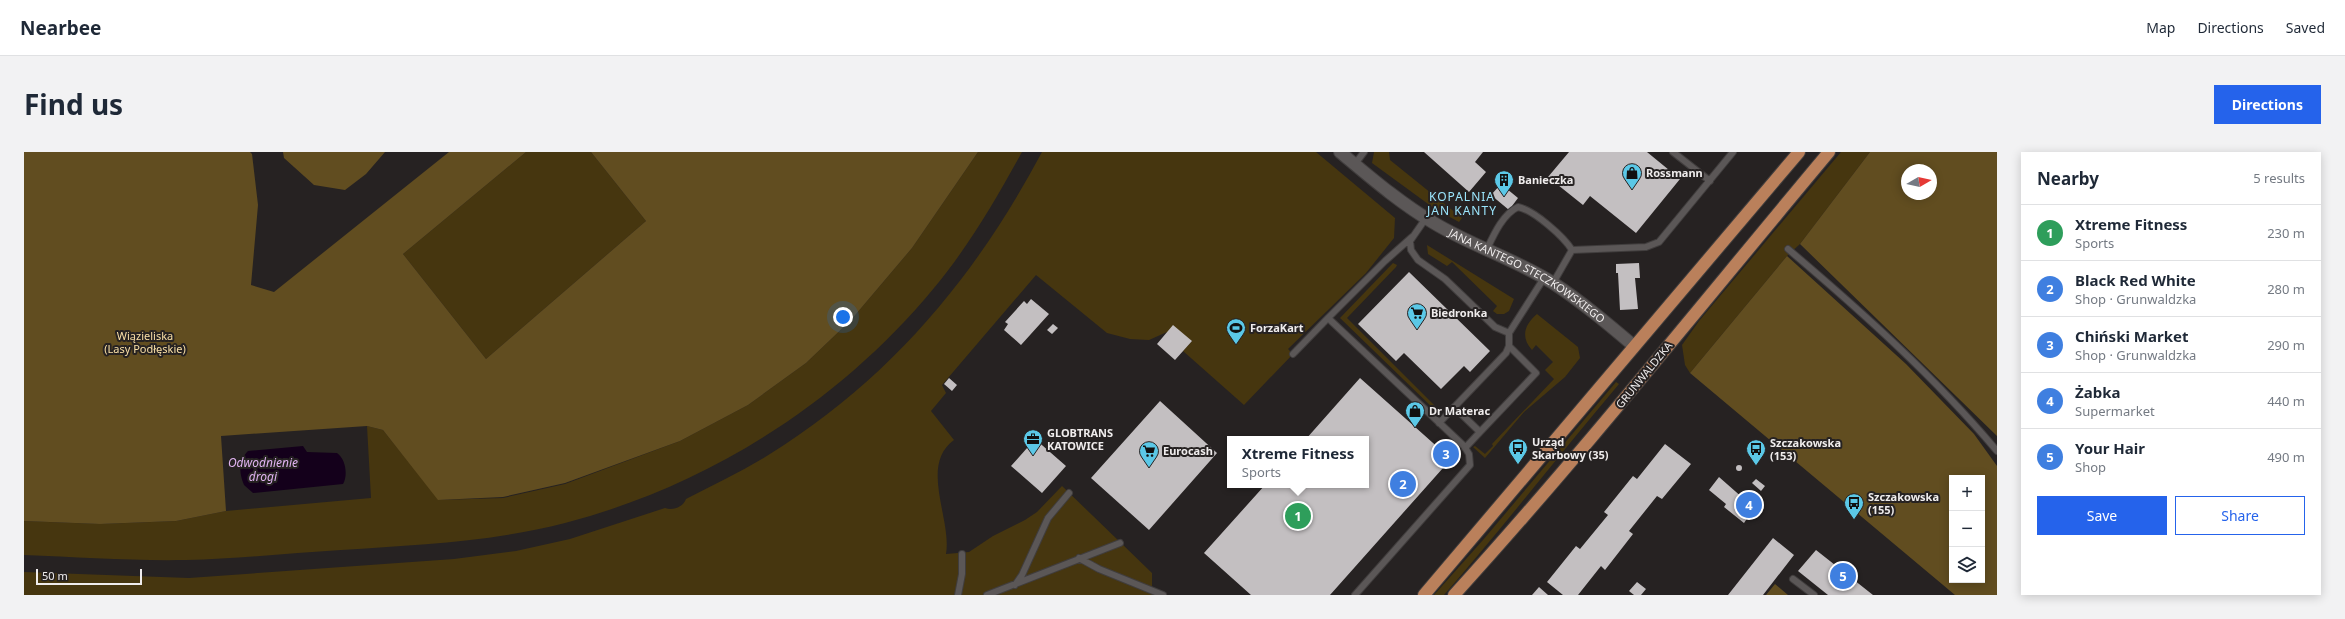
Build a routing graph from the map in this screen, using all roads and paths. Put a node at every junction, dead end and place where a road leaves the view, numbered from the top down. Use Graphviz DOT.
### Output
graph roads {
  1 [pos="1340,152"];
  2 [pos="1364,152"];
  3 [pos="1673,152"];
  4 [pos="1734,152"];
  5 [pos="1799,152"];
  6 [pos="1829,152"];
  7 [pos="1355,164"];
  8 [pos="1710,181"];
  9 [pos="1426,218"];
  10 [pos="1412,237"];
  11 [pos="1487,249"];
  12 [pos="1788,249"];
  13 [pos="1572,250"];
  14 [pos="1548,280"];
  15 [pos="1328,318"];
  16 [pos="1509,333"];
  17 [pos="1509,346"];
  18 [pos="1634,346"];
  19 [pos="1293,354"];
  20 [pos="1454,407"];
  21 [pos="1439,423"];
  22 [pos="1480,432"];
  23 [pos="1465,448"];
  24 [pos="1997,451"];
  25 [pos="1069,493"];
  26 [pos="1120,543"];
  27 [pos="962,554"];
  28 [pos="1079,558"];
  29 [pos="1793,579"];
  30 [pos="1015,585"];
  31 [pos="958,595"];
  32 [pos="987,595"];
  33 [pos="1164,595"];
  34 [pos="1355,595"];
  35 [pos="1424,595"];
  36 [pos="1454,595"];
  37 [pos="1814,595"];
  1 -- 7 [label="street, JANA KANTEGO STECZKOWSKIEGO"];
  2 -- 7 [label="lane"];
  3 -- 8 [label="lane"];
  4 -- 8 [label="lane"];
  5 -- 18 [label="main road"];
  6 -- 36 [label="main road, GRUNWALDZKA"];
  7 -- 9 [label="street, JANA KANTEGO STECZKOWSKIEGO"];
  8 -- 13 [label="lane"];
  9 -- 10 [label="lane"];
  9 -- 11 [label="street, JANA KANTEGO STECZKOWSKIEGO"];
  10 -- 15 [label="lane"];
  10 -- 16 [label="lane"];
  11 -- 13 [label="lane"];
  11 -- 14 [label="street, JANA KANTEGO STECZKOWSKIEGO"];
  12 -- 24 [label="lane"];
  13 -- 14 [label="lane"];
  14 -- 16 [label="lane"];
  14 -- 18 [label="street, JANA KANTEGO STECZKOWSKIEGO"];
  15 -- 19 [label="lane"];
  15 -- 21 [label="lane"];
  16 -- 17 [label="lane"];
  17 -- 20 [label="lane"];
  17 -- 22 [label="lane"];
  18 -- 35 [label="main road"];
  20 -- 21 [label="lane"];
  20 -- 22 [label="lane"];
  21 -- 23 [label="lane"];
  22 -- 23 [label="lane"];
  23 -- 34 [label="lane"];
  25 -- 30 [label="lane"];
  26 -- 28 [label="lane"];
  27 -- 31 [label="lane"];
  28 -- 30 [label="lane"];
  28 -- 33 [label="lane"];
  29 -- 37 [label="lane"];
  30 -- 32 [label="lane"];
}
